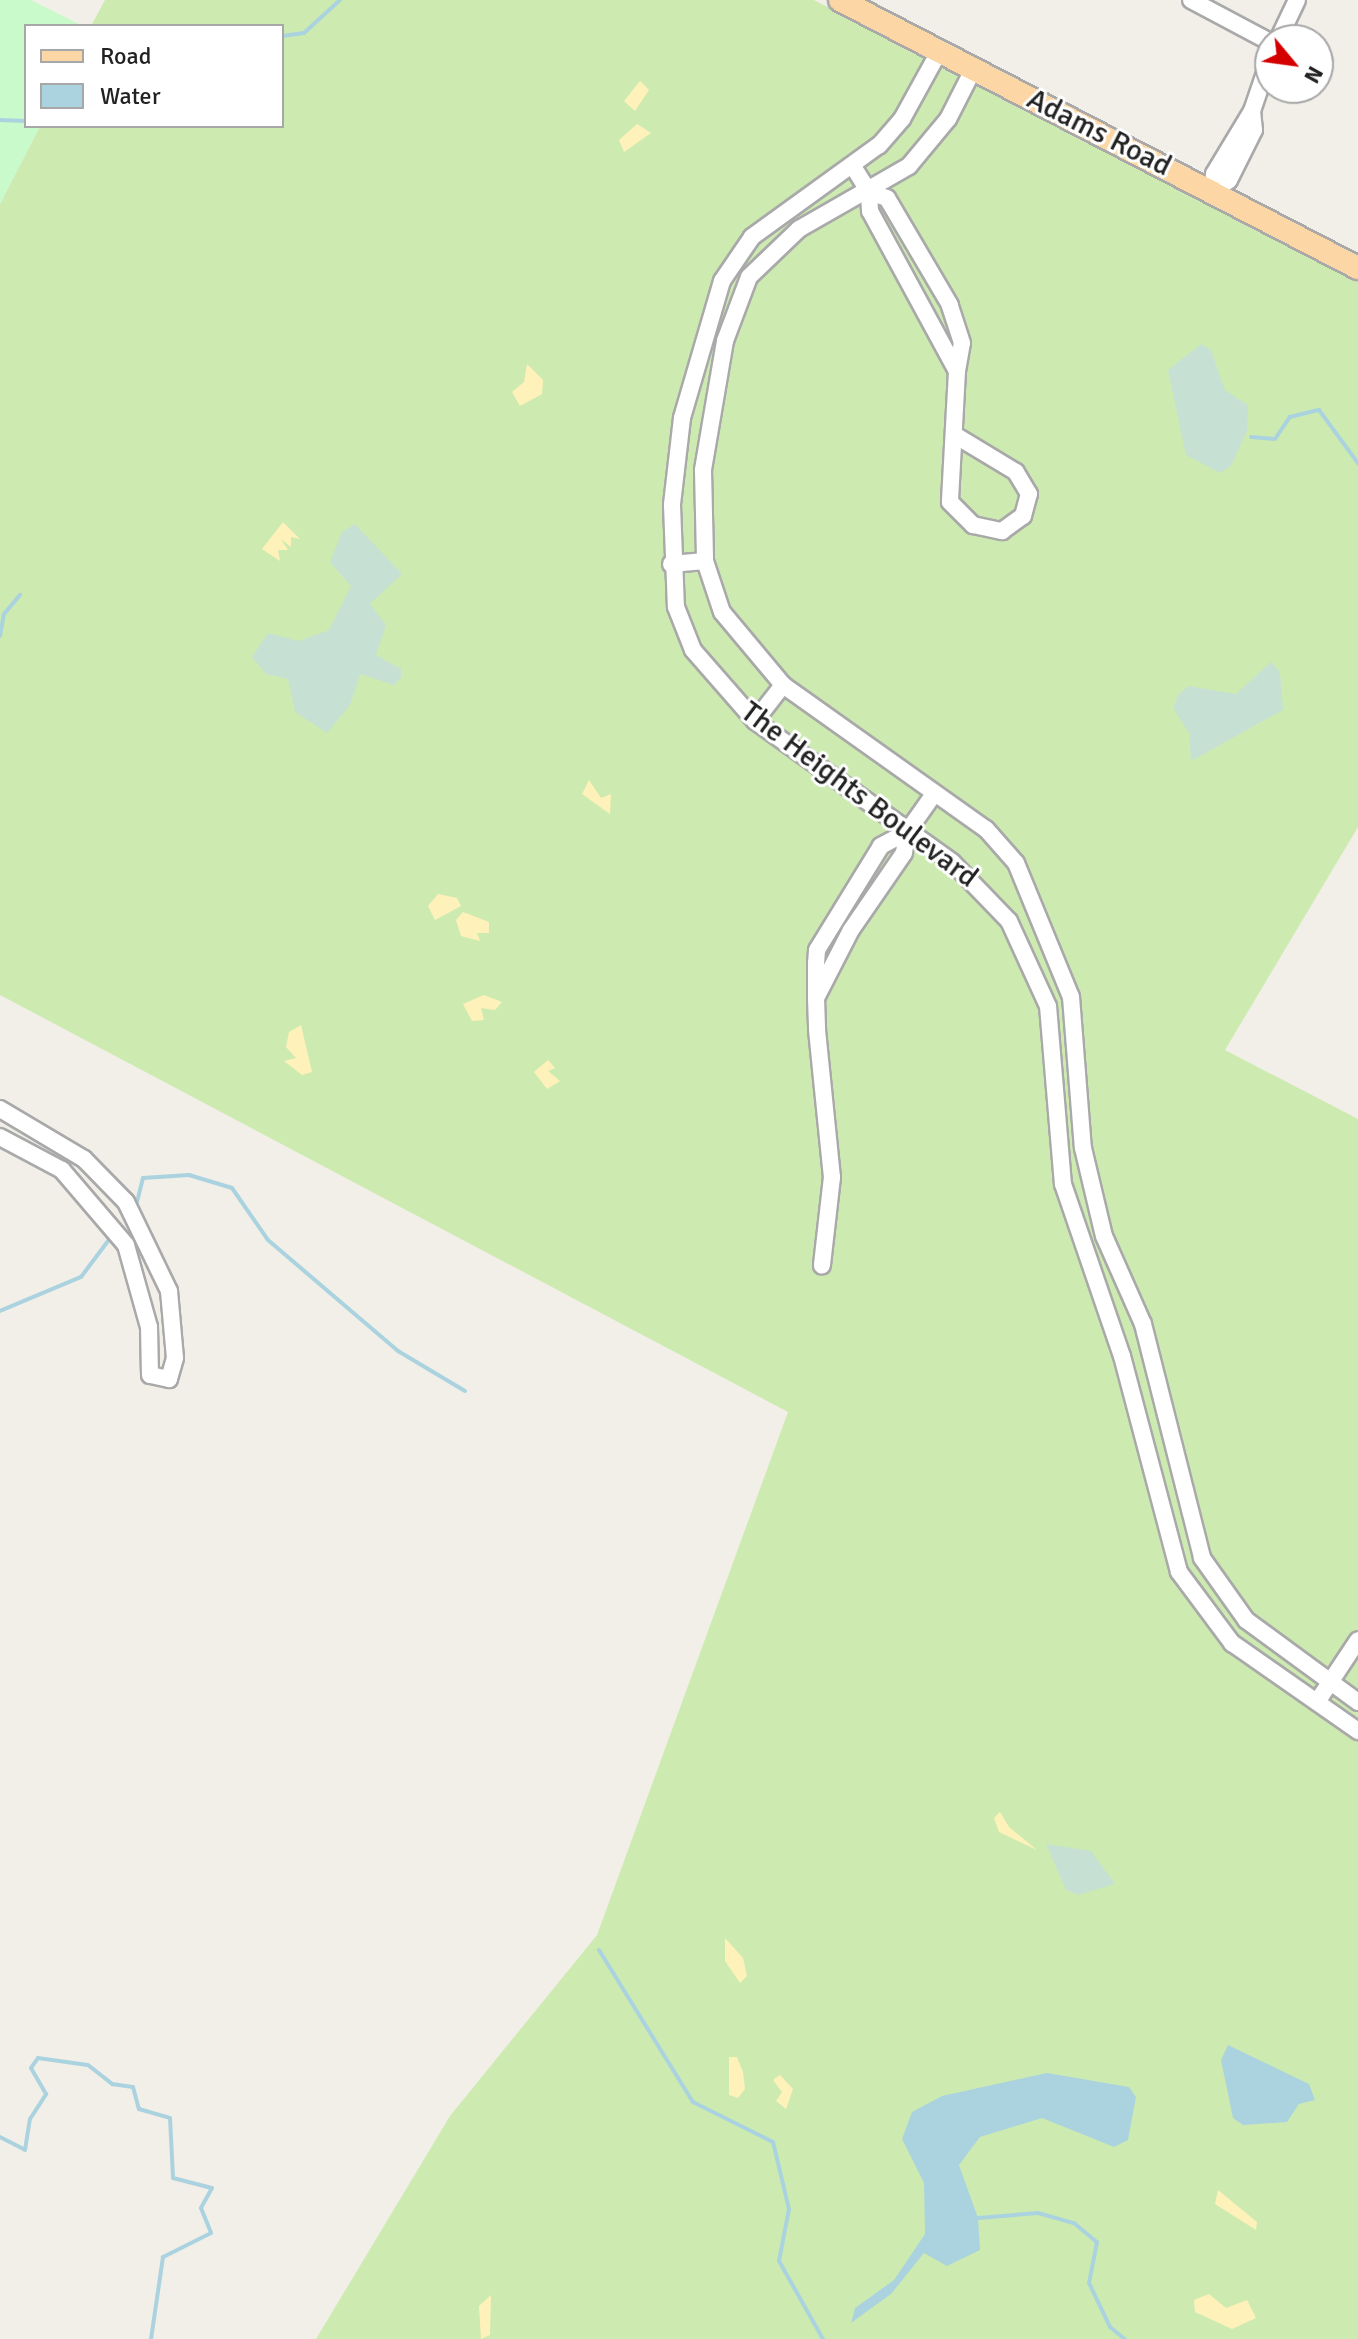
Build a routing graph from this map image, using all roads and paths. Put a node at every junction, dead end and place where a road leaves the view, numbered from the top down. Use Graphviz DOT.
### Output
graph roads {
  1 [pos="840,0"];
  2 [pos="1191,0"];
  3 [pos="1297,0"];
  4 [pos="1286,24"];
  5 [pos="1254,33"];
  6 [pos="940,50"];
  7 [pos="974,68"];
  8 [pos="1254,104"];
  9 [pos="854,168"];
  10 [pos="869,192"];
  11 [pos="1213,192"];
  12 [pos="752,237"];
  13 [pos="771,256"];
  14 [pos="1358,268"];
  15 [pos="957,371"];
  16 [pos="688,392"];
  17 [pos="715,398"];
  18 [pos="958,437"];
  19 [pos="705,561"];
  20 [pos="671,564"];
  21 [pos="783,685"];
  22 [pos="755,721"];
  23 [pos="934,794"];
  24 [pos="907,832"];
  25 [pos="1049,934"];
  26 [pos="1023,946"];
  27 [pos="816,998"];
  28 [pos="0,1109"];
  29 [pos="16,1118"];
  30 [pos="2,1142"];
  31 [pos="1085,1158"];
  32 [pos="1061,1164"];
  33 [pos="94,1169"];
  34 [pos="80,1188"];
  35 [pos="822,1265"];
  36 [pos="169,1291"];
  37 [pos="141,1299"];
  38 [pos="1165,1413"];
  39 [pos="1137,1419"];
  40 [pos="1209,1569"];
  41 [pos="1186,1584"];
  42 [pos="1358,1640"];
  43 [pos="1331,1683"];
  44 [pos="1317,1702"];
  45 [pos="1358,1702"];
  46 [pos="1358,1731"];
  1 -- 6 [label="main road, Adams Road"];
  2 -- 5 [label="street"];
  3 -- 4 [label="street"];
  6 -- 7 [label="main road, Adams Road"];
  6 -- 9 [label="street, The Heights Boulevard"];
  7 -- 10 [label="street, The Heights Boulevard"];
  7 -- 11 [label="main road, Adams Road"];
  8 -- 11 [label="street"];
  9 -- 10 [label="street"];
  9 -- 12 [label="street, The Heights Boulevard"];
  10 -- 13 [label="street, The Heights Boulevard"];
  10 -- 15 [label="street"];
  10 -- 15 [label="street"];
  11 -- 14 [label="main road, Adams Road"];
  12 -- 13 [label="street"];
  12 -- 16 [label="street, The Heights Boulevard"];
  13 -- 17 [label="street, The Heights Boulevard"];
  15 -- 18 [label="street"];
  16 -- 17 [label="street"];
  16 -- 20 [label="street, The Heights Boulevard"];
  17 -- 19 [label="street, The Heights Boulevard"];
  18 -- 18 [label="street"];
  19 -- 20 [label="street"];
  19 -- 21 [label="street, The Heights Boulevard"];
  20 -- 22 [label="street, The Heights Boulevard"];
  21 -- 22 [label="street"];
  21 -- 23 [label="street, The Heights Boulevard"];
  22 -- 24 [label="street, The Heights Boulevard"];
  23 -- 24 [label="street"];
  23 -- 25 [label="street, The Heights Boulevard"];
  24 -- 26 [label="street, The Heights Boulevard"];
  24 -- 27 [label="street"];
  24 -- 27 [label="street"];
  25 -- 26 [label="street"];
  25 -- 31 [label="street, The Heights Boulevard"];
  26 -- 32 [label="street, The Heights Boulevard"];
  27 -- 35 [label="street"];
  28 -- 29 [label="street"];
  29 -- 30 [label="street"];
  29 -- 33 [label="street"];
  30 -- 34 [label="street"];
  31 -- 32 [label="street"];
  31 -- 38 [label="street, The Heights Boulevard"];
  32 -- 39 [label="street, The Heights Boulevard"];
  33 -- 34 [label="street"];
  33 -- 36 [label="street"];
  34 -- 37 [label="street"];
  36 -- 37 [label="street"];
  36 -- 37 [label="street"];
  38 -- 39 [label="street"];
  38 -- 40 [label="street, The Heights Boulevard"];
  39 -- 41 [label="street, The Heights Boulevard"];
  40 -- 41 [label="street"];
  40 -- 43 [label="street, The Heights Boulevard"];
  41 -- 44 [label="street, The Heights Boulevard"];
  42 -- 43 [label="street"];
  43 -- 44 [label="street"];
  43 -- 45 [label="street, The Heights Boulevard"];
  44 -- 46 [label="street, The Heights Boulevard"];
}
